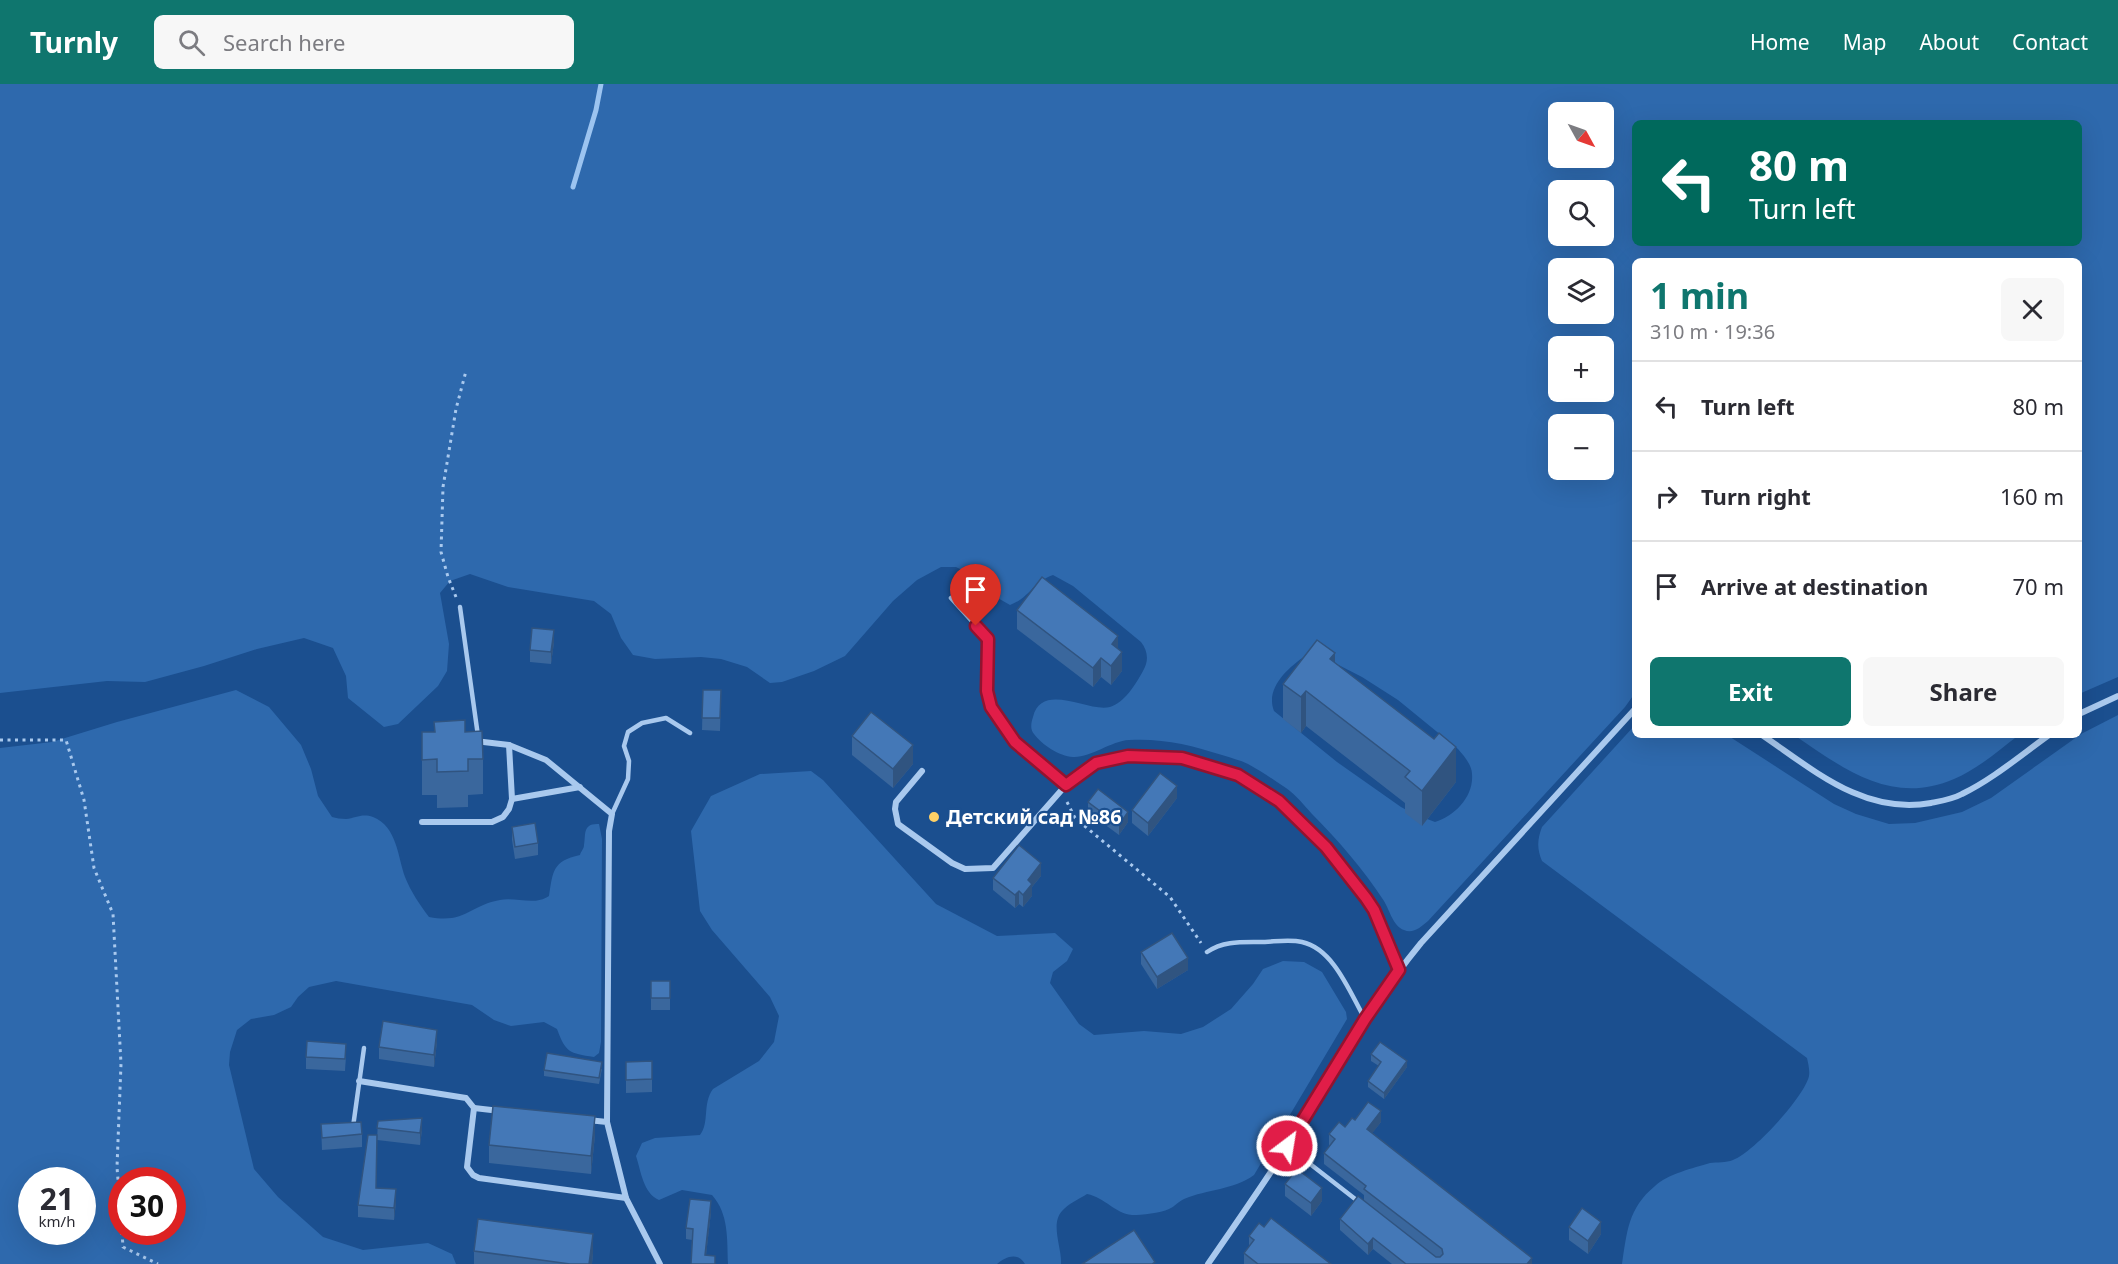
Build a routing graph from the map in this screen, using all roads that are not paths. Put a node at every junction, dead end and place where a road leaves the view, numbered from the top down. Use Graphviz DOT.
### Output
graph roads {
  1 [pos="951,598"];
  2 [pos="460,607"];
  3 [pos="2118,696"];
  4 [pos="1632,712"];
  5 [pos="2082,713"];
  6 [pos="690,733"];
  7 [pos="1767,738"];
  8 [pos="2045,738"];
  9 [pos="466,741"];
  10 [pos="478,741"];
  11 [pos="509,746"];
  12 [pos="922,771"];
  13 [pos="1066,785"];
  14 [pos="580,787"];
  15 [pos="512,799"];
  16 [pos="612,814"];
  17 [pos="422,822"];
  18 [pos="1207,952"];
  19 [pos="1399,970"];
  20 [pos="1365,1019"];
  21 [pos="364,1048"];
  22 [pos="359,1081"];
  23 [pos="474,1108"];
  24 [pos="507,1112"];
  25 [pos="585,1119"];
  26 [pos="607,1122"];
  27 [pos="352,1130"];
  28 [pos="1287,1146"];
  29 [pos="626,1198"];
  30 [pos="1363,1205"];
  31 [pos="660,1264"];
  32 [pos="1208,1264"];
  1 -- 13 [label="lane"];
  2 -- 10 [label="lane"];
  3 -- 5 [label="street"];
  4 -- 19 [label="street"];
  6 -- 16 [label="lane"];
  7 -- 8 [label="street"];
  9 -- 10 [label="street"];
  10 -- 11 [label="street"];
  11 -- 14 [label="street"];
  11 -- 15 [label="street"];
  12 -- 13 [label="street"];
  13 -- 19 [label="street"];
  14 -- 15 [label="street"];
  14 -- 16 [label="street"];
  15 -- 17 [label="street"];
  16 -- 26 [label="street"];
  18 -- 20 [label="lane"];
  19 -- 20 [label="street"];
  20 -- 28 [label="street"];
  21 -- 22 [label="lane"];
  22 -- 23 [label="street"];
  22 -- 27 [label="lane"];
  23 -- 24 [label="street"];
  23 -- 29 [label="street"];
  25 -- 26 [label="street"];
  26 -- 29 [label="street"];
  28 -- 30 [label="lane"];
  28 -- 32 [label="street"];
  29 -- 31 [label="street"];
}
